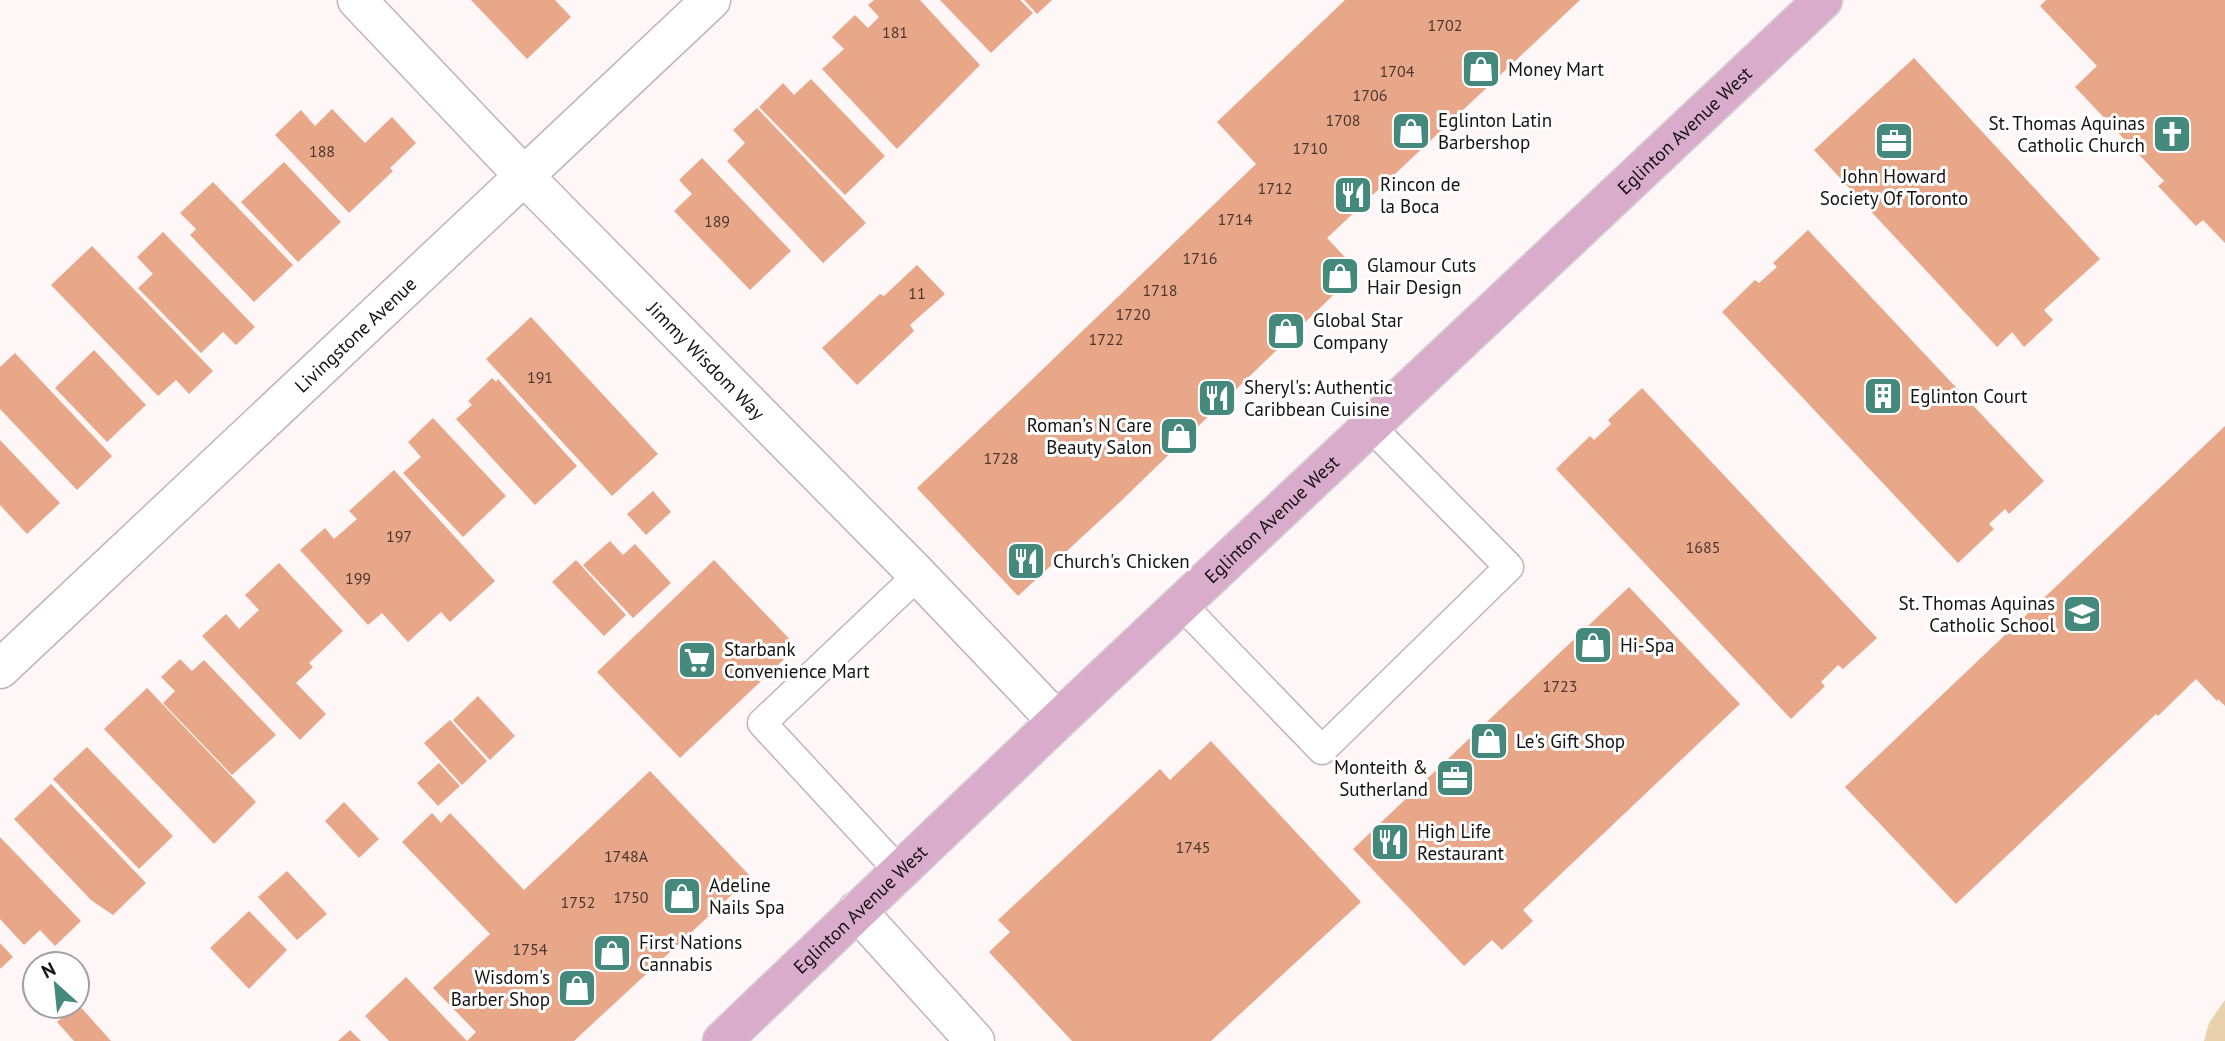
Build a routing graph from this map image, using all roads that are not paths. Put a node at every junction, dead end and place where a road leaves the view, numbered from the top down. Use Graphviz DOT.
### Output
graph roads {
  1 [pos="357,0"];
  2 [pos="711,0"];
  3 [pos="1823,0"];
  4 [pos="524,176"];
  5 [pos="1370,426"];
  6 [pos="918,575"];
  7 [pos="1181,604"];
  8 [pos="0,668"];
  9 [pos="1057,721"];
  10 [pos="899,871"];
  11 [pos="857,911"];
  12 [pos="722,1041"];
  13 [pos="975,1041"];
  1 -- 4 [label="street, Jimmy Wisdom Way"];
  2 -- 4 [label="street, Livingstone Avenue"];
  3 -- 5 [label="main road, Eglinton Avenue West"];
  4 -- 6 [label="street, Jimmy Wisdom Way"];
  4 -- 8 [label="street, Livingstone Avenue"];
  5 -- 7 [label="main road, Eglinton Avenue West"];
  5 -- 7 [label="lane"];
  6 -- 9 [label="street, Jimmy Wisdom Way"];
  6 -- 10 [label="lane"];
  7 -- 9 [label="main road, Eglinton Avenue West"];
  9 -- 10 [label="main road, Eglinton Avenue West"];
  10 -- 11 [label="main road, Eglinton Avenue West"];
  11 -- 12 [label="main road, Eglinton Avenue West"];
  11 -- 13 [label="street"];
}
